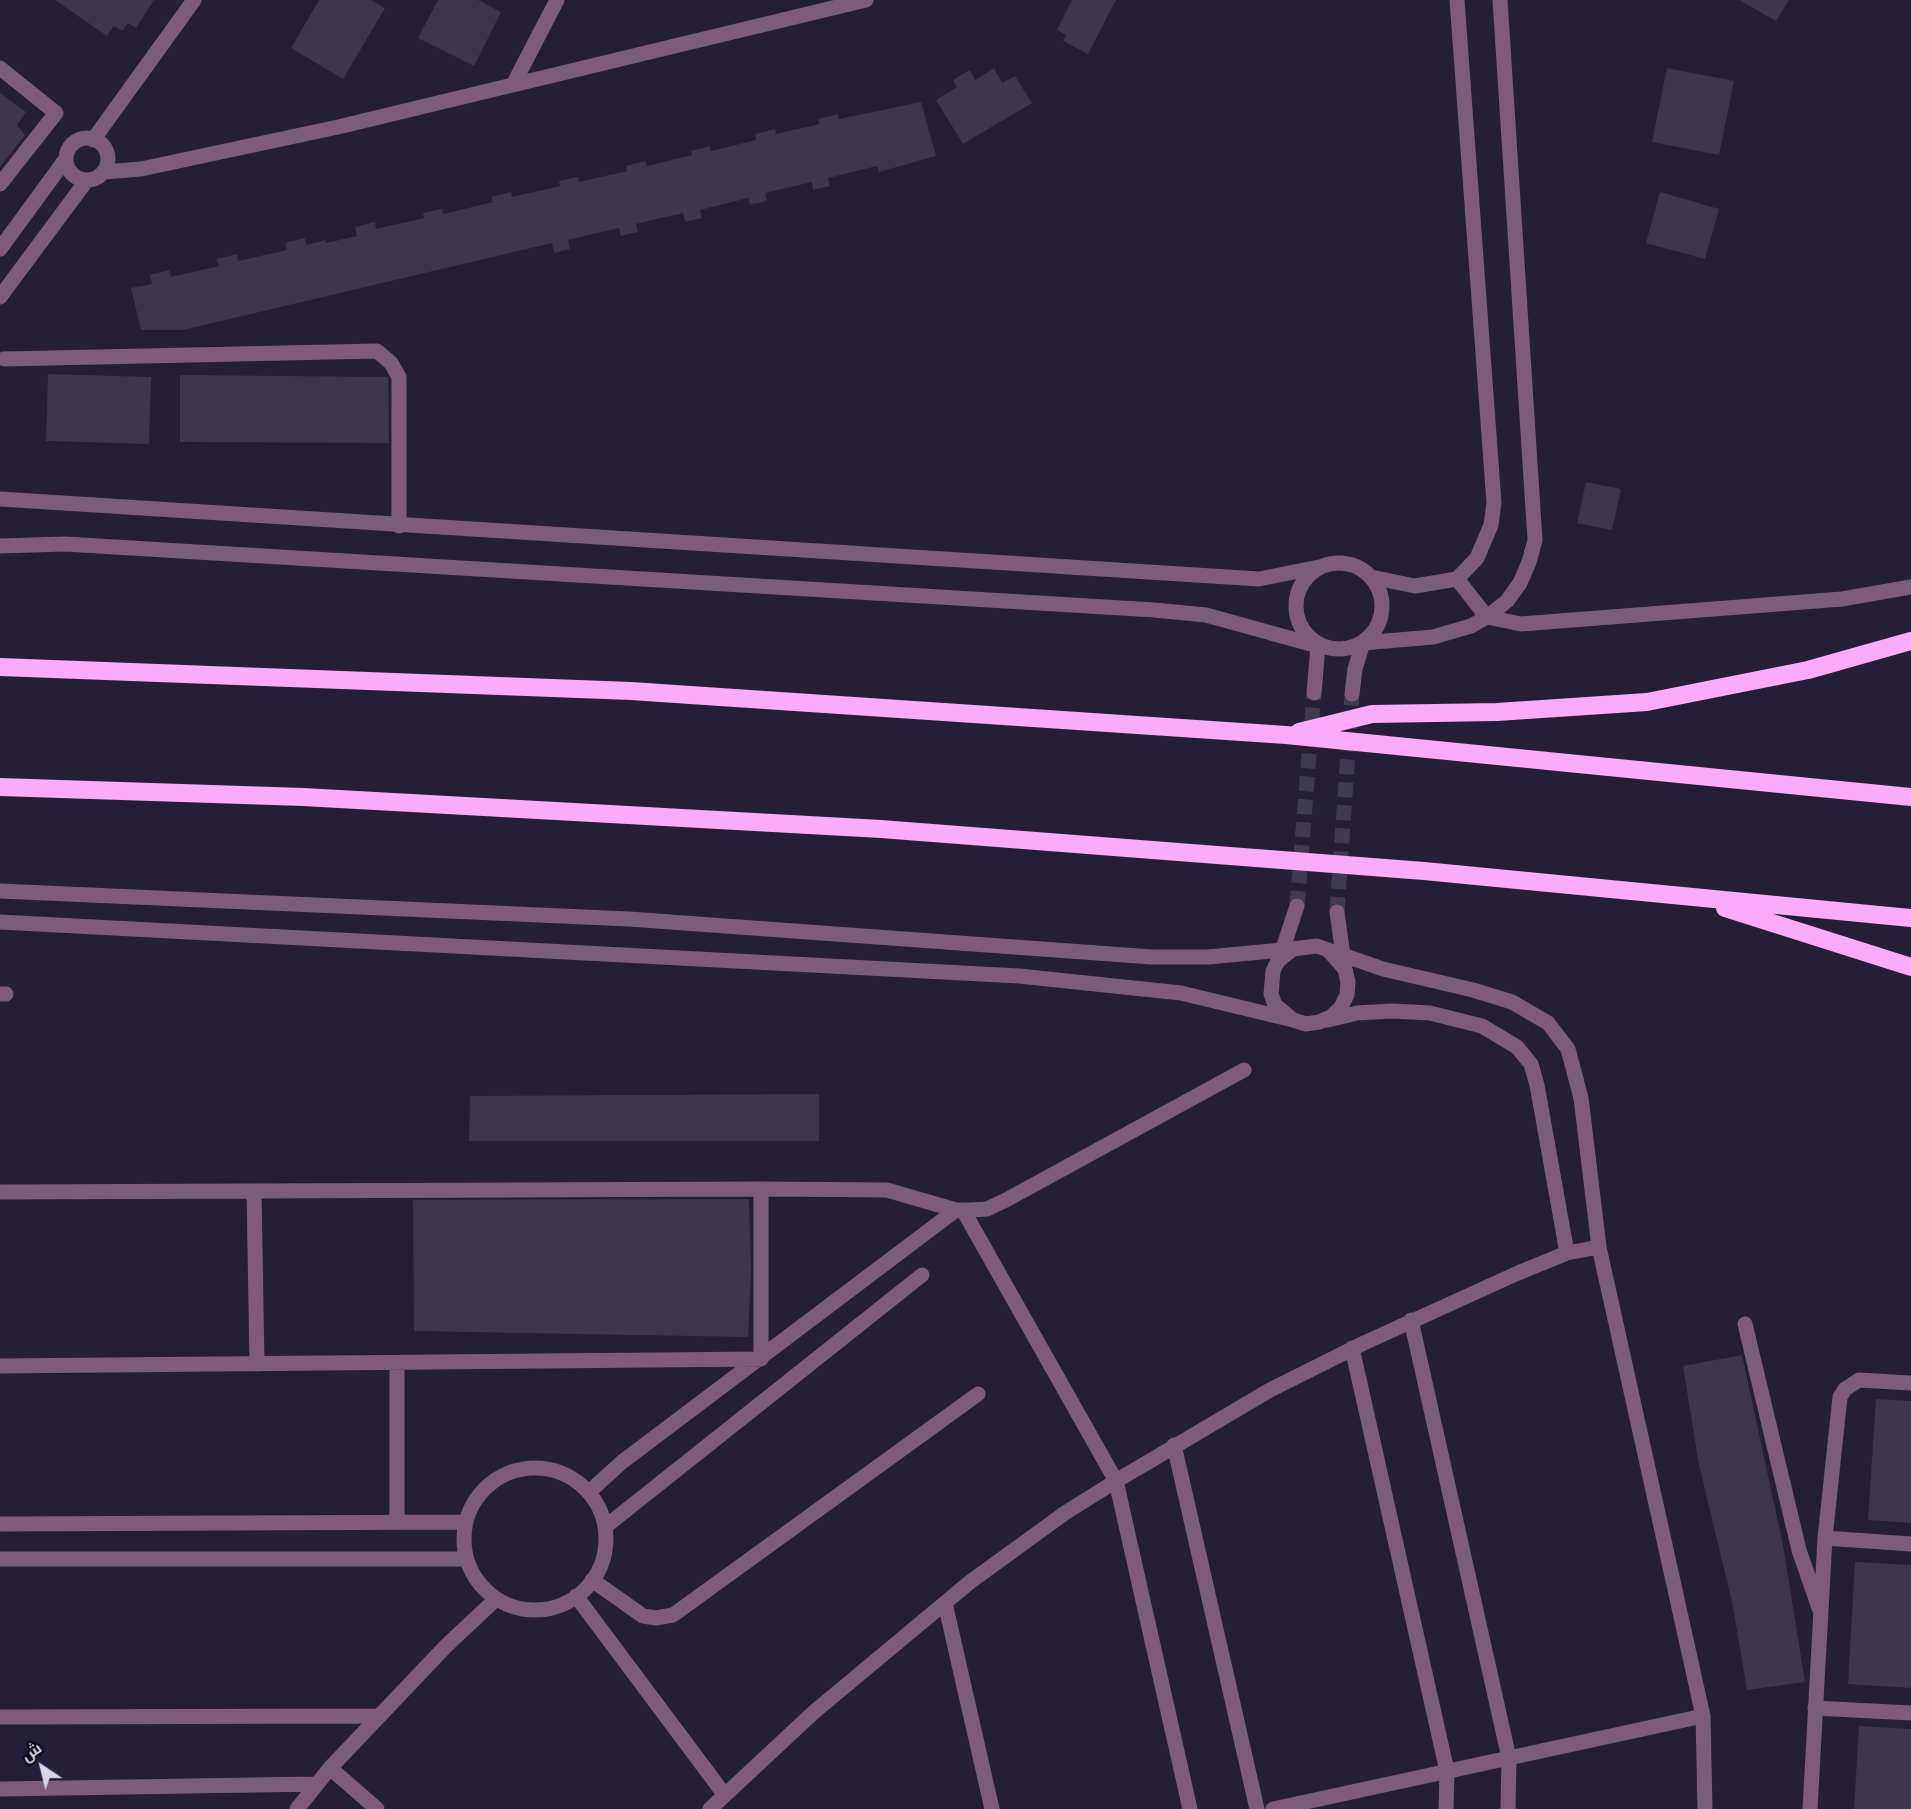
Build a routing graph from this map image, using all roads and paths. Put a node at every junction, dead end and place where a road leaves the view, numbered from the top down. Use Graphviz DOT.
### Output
graph roads {
  1 [pos="194,0"];
  2 [pos="557,0"];
  3 [pos="866,0"];
  4 [pos="1457,0"];
  5 [pos="1500,0"];
  6 [pos="0,68"];
  7 [pos="514,83"];
  8 [pos="93,140"];
  9 [pos="65,160"];
  10 [pos="104,172"];
  11 [pos="87,180"];
  12 [pos="0,184"];
  13 [pos="0,249"];
  14 [pos="0,297"];
  15 [pos="4,359"];
  16 [pos="0,499"];
  17 [pos="399,526"];
  18 [pos="0,546"];
  19 [pos="1319,567"];
  20 [pos="1371,577"];
  21 [pos="1457,579"];
  22 [pos="1911,587"];
  23 [pos="1487,617"];
  24 [pos="1911,641"];
  25 [pos="1364,643"];
  26 [pos="1318,645"];
  27 [pos="0,667"];
  28 [pos="1314,693"];
  29 [pos="1352,694"];
  30 [pos="1286,735"];
  31 [pos="0,787"];
  32 [pos="1911,797"];
  33 [pos="0,891"];
  34 [pos="1692,898"];
  35 [pos="1297,906"];
  36 [pos="1337,912"];
  37 [pos="1911,918"];
  38 [pos="0,922"];
  39 [pos="1285,953"];
  40 [pos="1339,958"];
  41 [pos="1911,967"];
  42 [pos="1293,1020"];
  43 [pos="1319,1022"];
  44 [pos="1244,1070"];
  45 [pos="760,1189"];
  46 [pos="254,1191"];
  47 [pos="0,1192"];
  48 [pos="959,1210"];
  49 [pos="1599,1247"];
  50 [pos="1567,1253"];
  51 [pos="922,1275"];
  52 [pos="1411,1320"];
  53 [pos="1745,1324"];
  54 [pos="1352,1348"];
  55 [pos="761,1359"];
  56 [pos="257,1364"];
  57 [pos="397,1364"];
  58 [pos="0,1366"];
  59 [pos="1911,1383"];
  60 [pos="978,1394"];
  61 [pos="1174,1445"];
  62 [pos="1116,1481"];
  63 [pos="589,1492"];
  64 [pos="397,1522"];
  65 [pos="465,1522"];
  66 [pos="0,1524"];
  67 [pos="605,1527"];
  68 [pos="1825,1538"];
  69 [pos="1911,1544"];
  70 [pos="0,1559"];
  71 [pos="466,1559"];
  72 [pos="592,1580"];
  73 [pos="576,1596"];
  74 [pos="496,1599"];
  75 [pos="945,1603"];
  76 [pos="1820,1631"];
  77 [pos="1815,1708"];
  78 [pos="1911,1713"];
  79 [pos="379,1716"];
  80 [pos="1703,1716"];
  81 [pos="0,1717"];
  82 [pos="1509,1758"];
  83 [pos="330,1768"];
  84 [pos="1447,1771"];
  85 [pos="317,1784"];
  86 [pos="0,1789"];
  87 [pos="724,1794"];
  88 [pos="297,1809"];
  89 [pos="377,1809"];
  90 [pos="710,1809"];
  91 [pos="992,1809"];
  92 [pos="1190,1809"];
  93 [pos="1257,1809"];
  94 [pos="1274,1809"];
  95 [pos="1446,1809"];
  96 [pos="1508,1809"];
  97 [pos="1705,1809"];
  98 [pos="1810,1809"];
  1 -- 8 [label="street"];
  2 -- 7 [label="street"];
  3 -- 7 [label="street"];
  4 -- 21 [label="street"];
  5 -- 23 [label="street"];
  6 -- 12 [label="street"];
  7 -- 10 [label="street"];
  8 -- 9 [label="street"];
  8 -- 10 [label="street"];
  9 -- 11 [label="street"];
  9 -- 13 [label="street"];
  10 -- 11 [label="street"];
  11 -- 14 [label="street"];
  15 -- 17 [label="street"];
  16 -- 17 [label="street"];
  17 -- 19 [label="street"];
  18 -- 26 [label="street"];
  19 -- 20 [label="street"];
  19 -- 26 [label="street"];
  20 -- 21 [label="street"];
  20 -- 25 [label="street"];
  21 -- 23 [label="street"];
  22 -- 23 [label="street"];
  23 -- 25 [label="street"];
  24 -- 30 [label="highway"];
  25 -- 26 [label="street"];
  25 -- 29 [label="street"];
  26 -- 28 [label="street"];
  27 -- 30 [label="highway"];
  30 -- 32 [label="highway"];
  31 -- 34 [label="highway"];
  33 -- 39 [label="street"];
  34 -- 37 [label="highway"];
  34 -- 41 [label="highway"];
  35 -- 39 [label="street"];
  36 -- 40 [label="street"];
  38 -- 42 [label="street"];
  39 -- 40 [label="street"];
  39 -- 42 [label="street"];
  40 -- 43 [label="street"];
  40 -- 49 [label="street"];
  42 -- 43 [label="street"];
  43 -- 50 [label="street"];
  44 -- 48 [label="street"];
  45 -- 46 [label="street"];
  45 -- 48 [label="street"];
  45 -- 55 [label="street"];
  46 -- 47 [label="street"];
  46 -- 56 [label="street"];
  48 -- 55 [label="street"];
  48 -- 62 [label="street"];
  49 -- 50 [label="street"];
  49 -- 80 [label="street"];
  50 -- 52 [label="street"];
  51 -- 67 [label="street"];
  52 -- 54 [label="street"];
  52 -- 82 [label="street"];
  53 -- 76 [label="street"];
  54 -- 61 [label="street"];
  54 -- 84 [label="street"];
  55 -- 57 [label="street"];
  55 -- 63 [label="street"];
  56 -- 57 [label="street"];
  56 -- 58 [label="street"];
  57 -- 64 [label="street"];
  59 -- 68 [label="street"];
  60 -- 72 [label="street"];
  61 -- 62 [label="street"];
  61 -- 93 [label="street"];
  62 -- 75 [label="street"];
  62 -- 92 [label="street"];
  63 -- 65 [label="street"];
  63 -- 67 [label="street"];
  64 -- 65 [label="street"];
  64 -- 66 [label="street"];
  65 -- 71 [label="street"];
  67 -- 72 [label="street"];
  68 -- 69 [label="street"];
  68 -- 76 [label="street"];
  70 -- 71 [label="street"];
  71 -- 74 [label="street"];
  72 -- 73 [label="street"];
  73 -- 74 [label="street"];
  73 -- 87 [label="street"];
  74 -- 79 [label="street"];
  75 -- 87 [label="street"];
  75 -- 91 [label="street"];
  76 -- 77 [label="street"];
  77 -- 78 [label="street"];
  77 -- 98 [label="street"];
  79 -- 81 [label="street"];
  79 -- 83 [label="street"];
  80 -- 82 [label="street"];
  80 -- 97 [label="street"];
  82 -- 84 [label="street"];
  82 -- 96 [label="street"];
  83 -- 85 [label="street"];
  83 -- 89 [label="street"];
  84 -- 94 [label="street"];
  84 -- 95 [label="street"];
  85 -- 86 [label="street"];
  85 -- 88 [label="street"];
  87 -- 90 [label="street"];
}
